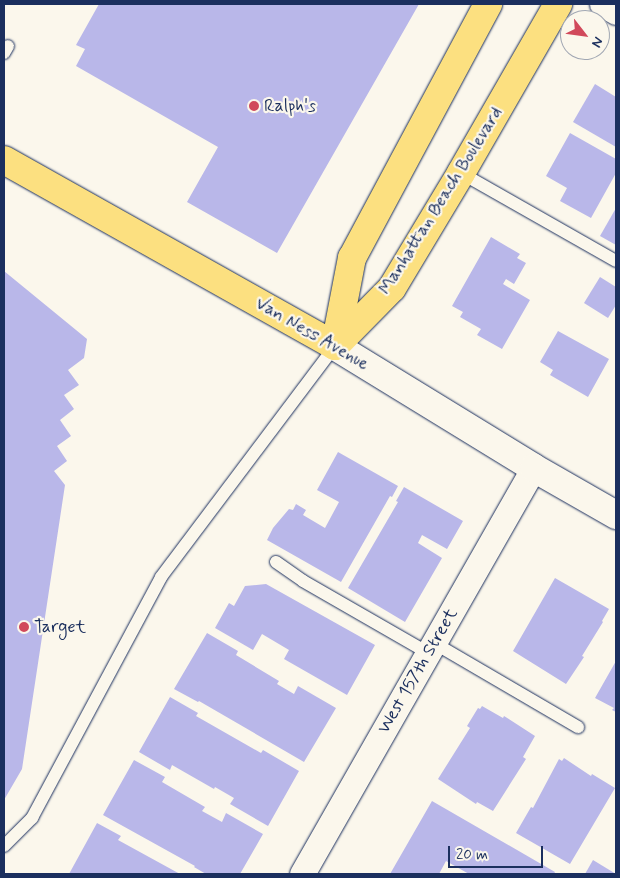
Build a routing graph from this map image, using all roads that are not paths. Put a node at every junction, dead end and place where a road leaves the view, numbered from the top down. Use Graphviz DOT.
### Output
graph roads {
  1 [pos="488,4"];
  2 [pos="558,4"];
  3 [pos="602,4"];
  4 [pos="616,12"];
  5 [pos="4,160"];
  6 [pos="461,173"];
  7 [pos="616,261"];
  8 [pos="335,346"];
  9 [pos="534,468"];
  10 [pos="616,515"];
  11 [pos="276,562"];
  12 [pos="431,648"];
  13 [pos="578,727"];
  14 [pos="4,846"];
  15 [pos="302,874"];
  1 -- 8 [label="main road"];
  2 -- 6 [label="main road, Manhattan Beach Boulevard"];
  3 -- 4 [label="street"];
  5 -- 8 [label="main road, Van Ness Avenue"];
  6 -- 7 [label="lane"];
  6 -- 8 [label="main road, Manhattan Beach Boulevard"];
  8 -- 9 [label="main road, Van Ness Avenue"];
  8 -- 14 [label="lane"];
  9 -- 10 [label="main road, Van Ness Avenue"];
  9 -- 12 [label="street, West 157th Street"];
  11 -- 12 [label="lane"];
  12 -- 13 [label="lane"];
  12 -- 15 [label="street, West 157th Street"];
}
